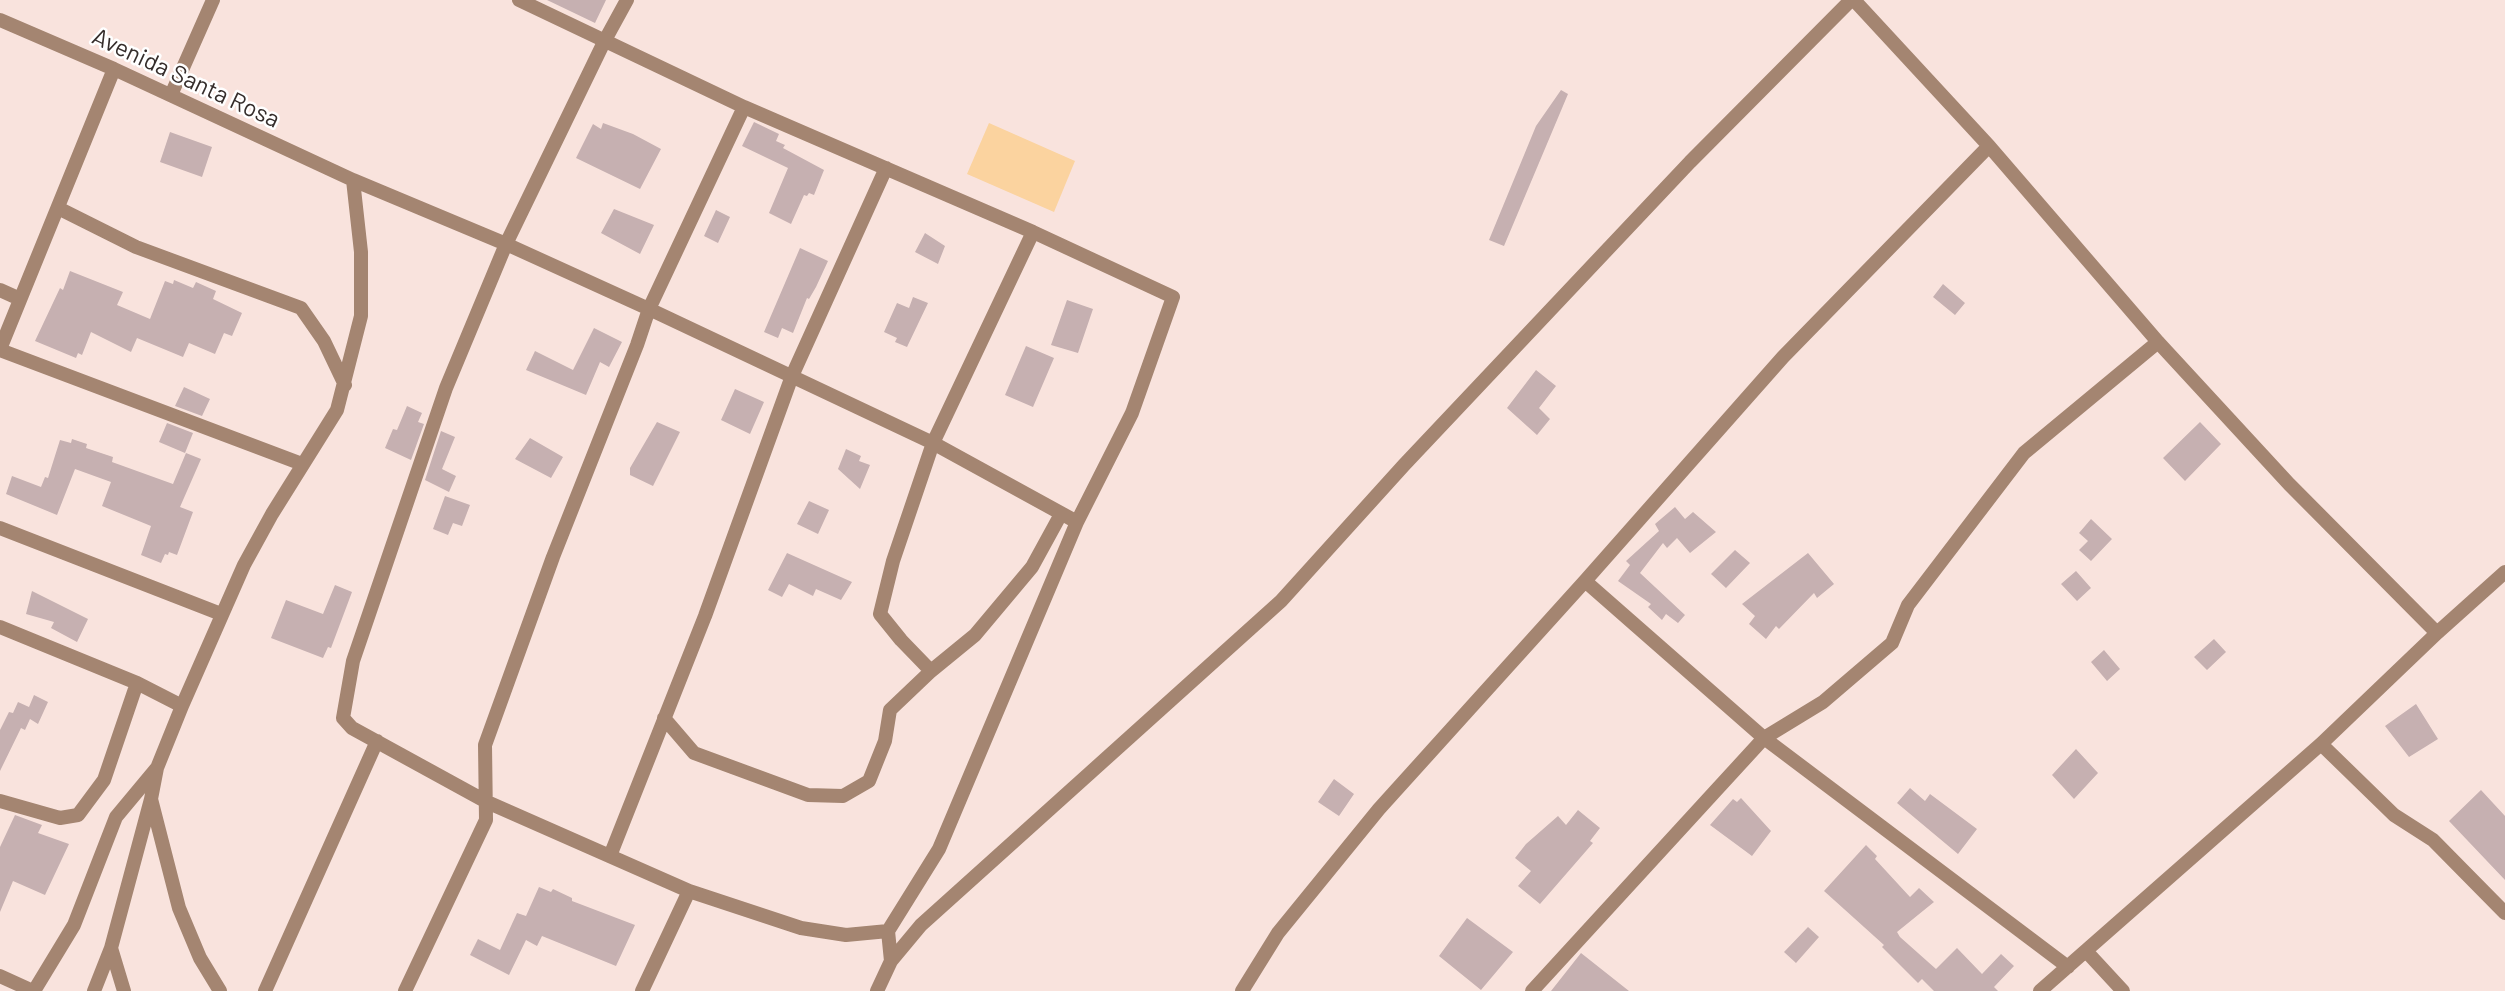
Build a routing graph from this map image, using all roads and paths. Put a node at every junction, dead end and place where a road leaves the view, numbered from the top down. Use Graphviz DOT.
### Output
graph roads {
  1 [pos="213,0"];
  2 [pos="519,0"];
  3 [pos="627,0"];
  4 [pos="1852,0"];
  5 [pos="0,20"];
  6 [pos="604,41"];
  7 [pos="114,69"];
  8 [pos="171,94"];
  9 [pos="744,107"];
  10 [pos="1989,146"];
  11 [pos="886,168"];
  12 [pos="353,180"];
  13 [pos="58,208"];
  14 [pos="1033,232"];
  15 [pos="506,244"];
  16 [pos="0,290"];
  17 [pos="20,299"];
  18 [pos="649,309"];
  19 [pos="2158,342"];
  20 [pos="0,349"];
  21 [pos="792,376"];
  22 [pos="345,385"];
  23 [pos="933,443"];
  24 [pos="302,464"];
  25 [pos="1061,514"];
  26 [pos="1077,522"];
  27 [pos="0,528"];
  28 [pos="2505,572"];
  29 [pos="1585,581"];
  30 [pos="221,614"];
  31 [pos="0,627"];
  32 [pos="2437,632"];
  33 [pos="931,671"];
  34 [pos="137,683"];
  35 [pos="182,706"];
  36 [pos="664,718"];
  37 [pos="1764,738"];
  38 [pos="377,741"];
  39 [pos="2321,744"];
  40 [pos="157,768"];
  41 [pos="151,799"];
  42 [pos="0,801"];
  43 [pos="487,802"];
  44 [pos="610,856"];
  45 [pos="689,891"];
  46 [pos="2505,913"];
  47 [pos="888,931"];
  48 [pos="111,948"];
  49 [pos="2086,951"];
  50 [pos="891,961"];
  51 [pos="2068,967"];
  52 [pos="0,976"];
  53 [pos="34,991"];
  54 [pos="94,991"];
  55 [pos="124,991"];
  56 [pos="220,991"];
  57 [pos="265,991"];
  58 [pos="405,991"];
  59 [pos="642,991"];
  60 [pos="877,991"];
  61 [pos="1242,991"];
  62 [pos="1531,991"];
  63 [pos="2040,991"];
  64 [pos="2123,991"];
  1 -- 8 [label="street"];
  2 -- 6 [label="street"];
  3 -- 6 [label="street"];
  4 -- 10 [label="street"];
  4 -- 50 [label="street"];
  5 -- 7 [label="street, Avenida Santa Rosa"];
  6 -- 9 [label="street"];
  6 -- 15 [label="street"];
  7 -- 8 [label="street, Avenida Santa Rosa"];
  7 -- 13 [label="street"];
  8 -- 12 [label="street, Avenida Santa Rosa"];
  9 -- 11 [label="street"];
  9 -- 18 [label="street"];
  10 -- 19 [label="street"];
  10 -- 29 [label="street"];
  11 -- 14 [label="street"];
  11 -- 21 [label="street"];
  12 -- 15 [label="street, Avenida Santa Rosa"];
  12 -- 22 [label="street"];
  13 -- 17 [label="street"];
  13 -- 22 [label="street"];
  14 -- 23 [label="street"];
  14 -- 26 [label="street"];
  15 -- 18 [label="street, Avenida Santa Rosa"];
  15 -- 38 [label="street"];
  16 -- 17 [label="street"];
  17 -- 20 [label="street"];
  18 -- 21 [label="street, Avenida Santa Rosa"];
  18 -- 43 [label="street"];
  19 -- 32 [label="street"];
  19 -- 37 [label="street"];
  20 -- 24 [label="street"];
  21 -- 23 [label="street, Avenida Santa Rosa"];
  21 -- 36 [label="street"];
  22 -- 24 [label="street"];
  23 -- 25 [label="street, Avenida Santa Rosa"];
  23 -- 33 [label="street"];
  24 -- 30 [label="street"];
  25 -- 26 [label="street, Avenida Santa Rosa"];
  25 -- 33 [label="street"];
  26 -- 47 [label="street"];
  27 -- 30 [label="street"];
  28 -- 32 [label="street"];
  29 -- 37 [label="street"];
  29 -- 61 [label="street"];
  30 -- 35 [label="street"];
  31 -- 34 [label="street"];
  32 -- 39 [label="street"];
  33 -- 36 [label="street"];
  34 -- 35 [label="street"];
  34 -- 42 [label="street"];
  35 -- 40 [label="street"];
  36 -- 44 [label="street"];
  37 -- 51 [label="street"];
  37 -- 62 [label="street"];
  38 -- 43 [label="street"];
  38 -- 57 [label="street"];
  39 -- 46 [label="street"];
  39 -- 49 [label="street"];
  40 -- 41 [label="street"];
  40 -- 53 [label="street"];
  41 -- 48 [label="street"];
  41 -- 56 [label="street"];
  43 -- 44 [label="street"];
  43 -- 58 [label="street"];
  44 -- 45 [label="street"];
  45 -- 47 [label="street"];
  45 -- 59 [label="street"];
  47 -- 50 [label="street"];
  48 -- 54 [label="street"];
  48 -- 55 [label="street"];
  49 -- 51 [label="street"];
  49 -- 64 [label="street"];
  50 -- 60 [label="street"];
  51 -- 63 [label="street"];
  52 -- 53 [label="street"];
}
